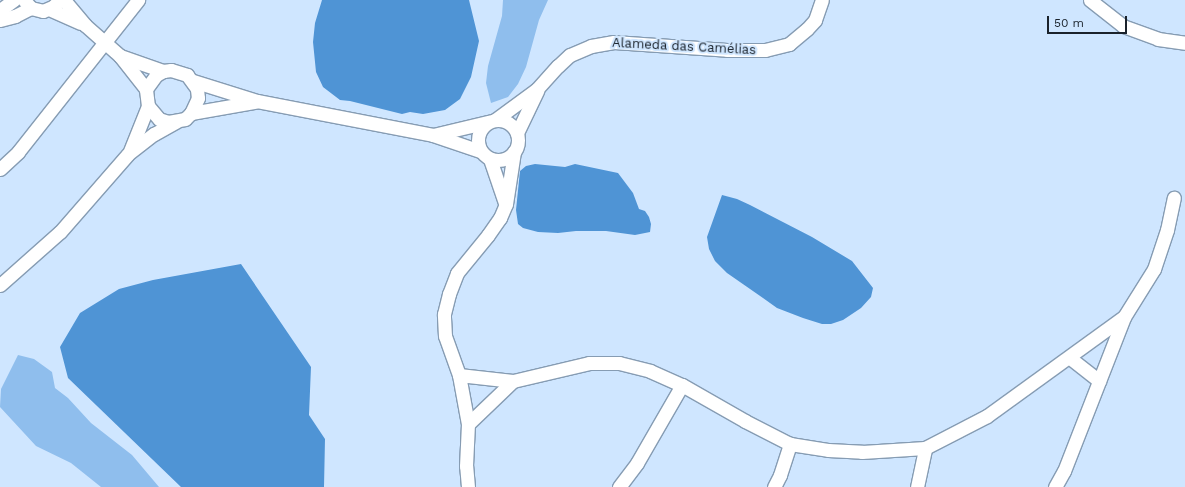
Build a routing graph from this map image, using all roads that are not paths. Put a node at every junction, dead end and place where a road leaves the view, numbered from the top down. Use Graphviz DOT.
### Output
graph roads {
  1 [pos="14,0"];
  2 [pos="59,0"];
  3 [pos="64,0"];
  4 [pos="138,0"];
  5 [pos="822,0"];
  6 [pos="1090,0"];
  7 [pos="27,4"];
  8 [pos="49,9"];
  9 [pos="0,10"];
  10 [pos="0,20"];
  11 [pos="85,25"];
  12 [pos="104,43"];
  13 [pos="1185,43"];
  14 [pos="120,56"];
  15 [pos="163,71"];
  16 [pos="193,81"];
  17 [pos="146,89"];
  18 [pos="538,89"];
  19 [pos="257,101"];
  20 [pos="148,106"];
  21 [pos="191,113"];
  22 [pos="492,121"];
  23 [pos="176,122"];
  24 [pos="517,133"];
  25 [pos="433,135"];
  26 [pos="480,151"];
  27 [pos="514,152"];
  28 [pos="128,154"];
  29 [pos="490,159"];
  30 [pos="0,169"];
  31 [pos="1174,198"];
  32 [pos="506,204"];
  33 [pos="0,284"];
  34 [pos="1124,317"];
  35 [pos="1070,358"];
  36 [pos="459,375"];
  37 [pos="513,381"];
  38 [pos="1099,381"];
  39 [pos="682,385"];
  40 [pos="468,424"];
  41 [pos="790,444"];
  42 [pos="924,448"];
  43 [pos="468,487"];
  44 [pos="619,487"];
  45 [pos="774,487"];
  46 [pos="917,487"];
  47 [pos="1055,487"];
  1 -- 9 [label="street"];
  2 -- 8 [label="street"];
  3 -- 11 [label="street"];
  4 -- 12 [label="street"];
  5 -- 18 [label="street, Alameda das Camélias"];
  6 -- 13 [label="street"];
  7 -- 8 [label="street"];
  7 -- 10 [label="street"];
  8 -- 11 [label="street"];
  11 -- 12 [label="street"];
  12 -- 14 [label="street"];
  12 -- 30 [label="street"];
  14 -- 15 [label="street"];
  14 -- 17 [label="street"];
  15 -- 16 [label="street"];
  15 -- 17 [label="street"];
  16 -- 19 [label="street"];
  16 -- 21 [label="street"];
  17 -- 20 [label="street"];
  18 -- 22 [label="street"];
  18 -- 24 [label="street"];
  19 -- 21 [label="street"];
  19 -- 25 [label="street"];
  20 -- 23 [label="street"];
  20 -- 28 [label="street"];
  21 -- 23 [label="street"];
  22 -- 24 [label="street"];
  22 -- 25 [label="street"];
  22 -- 26 [label="street"];
  23 -- 28 [label="street"];
  24 -- 27 [label="street"];
  25 -- 26 [label="street"];
  26 -- 29 [label="street"];
  27 -- 29 [label="street"];
  27 -- 32 [label="street"];
  28 -- 33 [label="street"];
  29 -- 32 [label="street"];
  31 -- 34 [label="street"];
  32 -- 36 [label="street"];
  34 -- 35 [label="street"];
  34 -- 38 [label="street"];
  35 -- 38 [label="street"];
  35 -- 42 [label="street"];
  36 -- 37 [label="street"];
  36 -- 40 [label="street"];
  37 -- 39 [label="street"];
  37 -- 40 [label="street"];
  38 -- 47 [label="street"];
  39 -- 41 [label="street"];
  39 -- 44 [label="street"];
  40 -- 43 [label="street"];
  41 -- 42 [label="street"];
  41 -- 45 [label="street"];
  42 -- 46 [label="street"];
}
